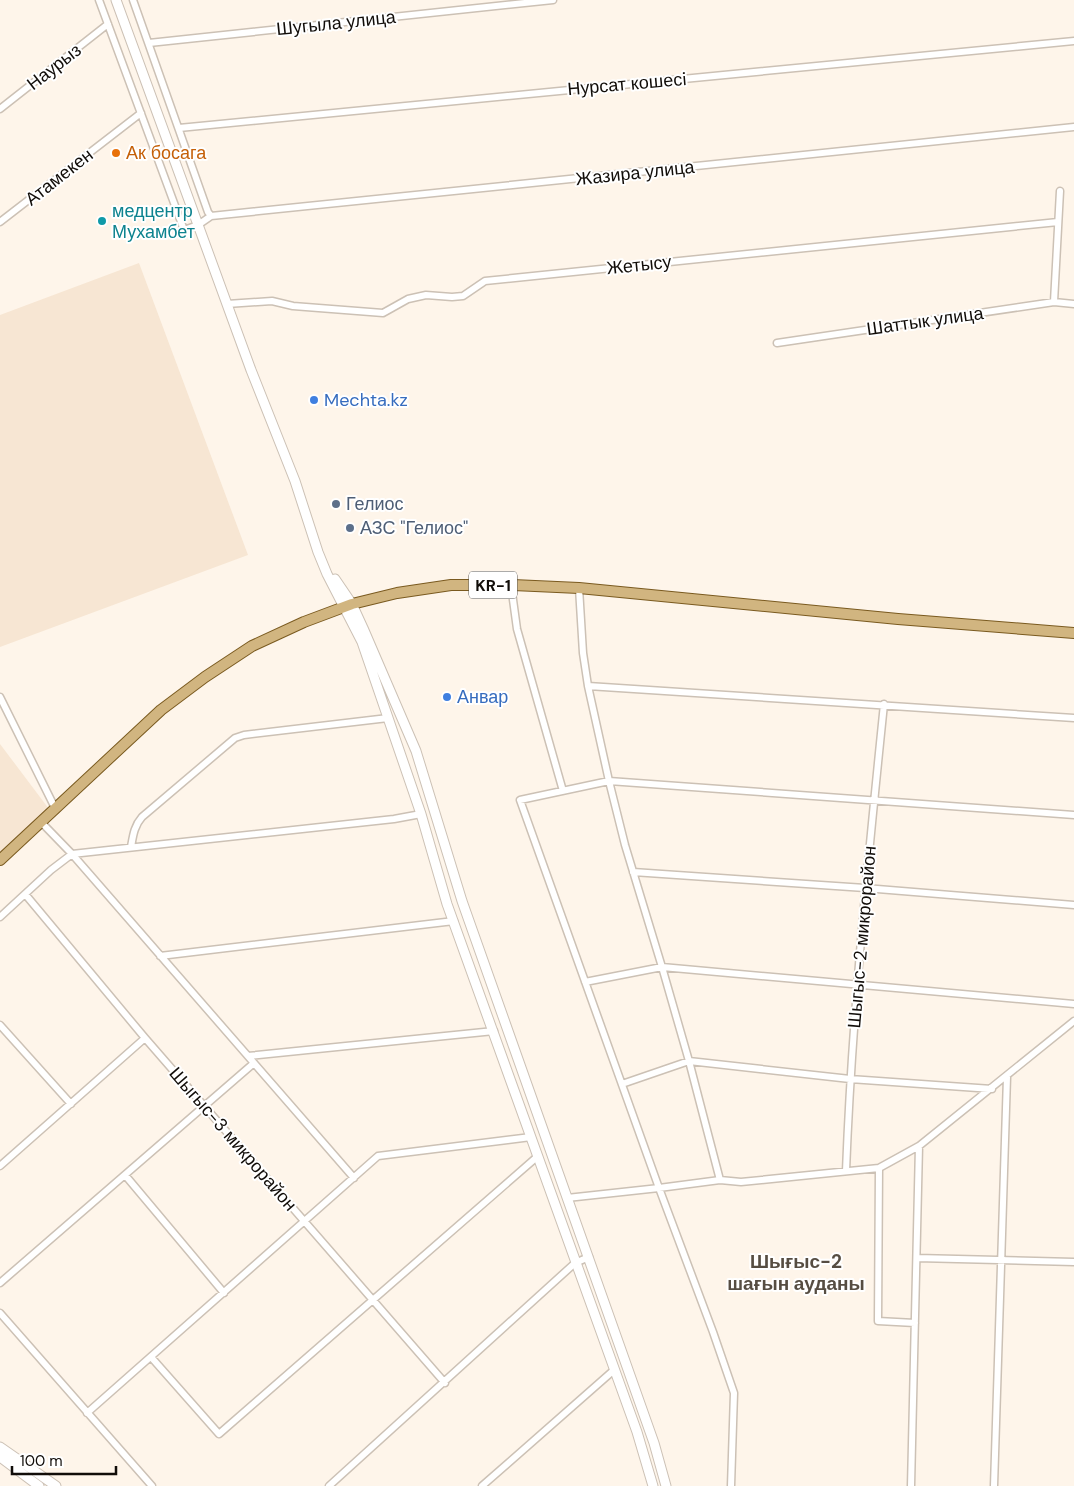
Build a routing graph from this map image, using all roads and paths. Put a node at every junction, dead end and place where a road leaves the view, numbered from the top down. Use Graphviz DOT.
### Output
graph roads {
  1 [pos="99,0"];
  2 [pos="116,0"];
  3 [pos="133,0"];
  4 [pos="553,0"];
  5 [pos="108,24"];
  6 [pos="1074,41"];
  7 [pos="149,43"];
  8 [pos="0,109"];
  9 [pos="141,113"];
  10 [pos="1074,127"];
  11 [pos="179,128"];
  12 [pos="1060,191"];
  13 [pos="211,216"];
  14 [pos="0,222"];
  15 [pos="1058,222"];
  16 [pos="198,225"];
  17 [pos="1054,302"];
  18 [pos="227,304"];
  19 [pos="1074,304"];
  20 [pos="777,343"];
  21 [pos="511,585"];
  22 [pos="579,588"];
  23 [pos="348,606"];
  24 [pos="1074,633"];
  25 [pos="588,686"];
  26 [pos="0,697"];
  27 [pos="884,704"];
  28 [pos="388,718"];
  29 [pos="1074,718"];
  30 [pos="609,781"];
  31 [pos="563,791"];
  32 [pos="874,800"];
  33 [pos="56,810"];
  34 [pos="421,814"];
  35 [pos="1074,815"];
  36 [pos="41,822"];
  37 [pos="131,847"];
  38 [pos="72,854"];
  39 [pos="0,860"];
  40 [pos="633,872"];
  41 [pos="865,888"];
  42 [pos="25,894"];
  43 [pos="462,900"];
  44 [pos="447,904"];
  45 [pos="1074,905"];
  46 [pos="0,916"];
  47 [pos="454,921"];
  48 [pos="160,956"];
  49 [pos="662,967"];
  50 [pos="585,982"];
  51 [pos="858,984"];
  52 [pos="1074,1004"];
  53 [pos="1074,1021"];
  54 [pos="0,1025"];
  55 [pos="494,1031"];
  56 [pos="145,1038"];
  57 [pos="248,1056"];
  58 [pos="689,1061"];
  59 [pos="254,1063"];
  60 [pos="1007,1077"];
  61 [pos="850,1079"];
  62 [pos="622,1084"];
  63 [pos="992,1089"];
  64 [pos="70,1104"];
  65 [pos="204,1106"];
  66 [pos="531,1137"];
  67 [pos="919,1146"];
  68 [pos="538,1156"];
  69 [pos="0,1166"];
  70 [pos="879,1168"];
  71 [pos="846,1171"];
  72 [pos="125,1175"];
  73 [pos="354,1178"];
  74 [pos="720,1180"];
  75 [pos="659,1188"];
  76 [pos="567,1198"];
  77 [pos="304,1221"];
  78 [pos="589,1257"];
  79 [pos="917,1258"];
  80 [pos="1000,1261"];
  81 [pos="1074,1262"];
  82 [pos="576,1263"];
  83 [pos="0,1283"];
  84 [pos="224,1293"];
  85 [pos="373,1300"];
  86 [pos="0,1313"];
  87 [pos="915,1323"];
  88 [pos="151,1357"];
  89 [pos="614,1370"];
  90 [pos="445,1383"];
  91 [pos="87,1413"];
  92 [pos="0,1447"];
  93 [pos="0,1457"];
  94 [pos="37,1482"];
  95 [pos="665,1484"];
  96 [pos="56,1486"];
  97 [pos="152,1486"];
  98 [pos="329,1486"];
  99 [pos="482,1486"];
  100 [pos="652,1486"];
  101 [pos="731,1486"];
  102 [pos="910,1486"];
  103 [pos="994,1486"];
  1 -- 5 [label="street"];
  2 -- 16 [label="main road"];
  3 -- 7 [label="street"];
  4 -- 7 [label="street, Шугыла улица"];
  5 -- 8 [label="street, Наурыз"];
  5 -- 9 [label="street"];
  6 -- 11 [label="street, Нурсат кошесi"];
  7 -- 11 [label="street"];
  9 -- 14 [label="street, Атамекен"];
  9 -- 16 [label="street"];
  10 -- 13 [label="street, Жазира улица"];
  11 -- 13 [label="street"];
  12 -- 15 [label="street"];
  13 -- 16 [label="street, Жазира улица"];
  15 -- 17 [label="street"];
  15 -- 18 [label="street, Жетысу"];
  16 -- 18 [label="main road"];
  17 -- 19 [label="street, Шаттык улица"];
  17 -- 20 [label="street, Шаттык улица"];
  18 -- 23 [label="main road"];
  21 -- 22 [label="main road, KR-1"];
  21 -- 23 [label="main road, KR-1"];
  21 -- 31 [label="street"];
  22 -- 24 [label="main road, KR-1"];
  22 -- 25 [label="street"];
  23 -- 28 [label="main road"];
  23 -- 33 [label="main road, KR-1"];
  23 -- 43 [label="main road"];
  25 -- 27 [label="street"];
  25 -- 30 [label="street"];
  26 -- 33 [label="street"];
  27 -- 29 [label="street"];
  27 -- 32 [label="street, Шыгыс-2 микрорайон"];
  28 -- 34 [label="main road"];
  28 -- 37 [label="street"];
  30 -- 31 [label="street"];
  30 -- 32 [label="street"];
  30 -- 40 [label="street"];
  31 -- 50 [label="street"];
  32 -- 35 [label="street"];
  32 -- 41 [label="street, Шыгыс-2 микрорайон"];
  33 -- 36 [label="main road, KR-1"];
  34 -- 37 [label="street"];
  34 -- 44 [label="main road"];
  36 -- 38 [label="street"];
  36 -- 39 [label="main road, KR-1"];
  37 -- 38 [label="street"];
  38 -- 42 [label="street"];
  38 -- 48 [label="street"];
  40 -- 41 [label="street"];
  40 -- 49 [label="street"];
  41 -- 45 [label="street"];
  41 -- 51 [label="street, Шыгыс-2 микрорайон"];
  42 -- 46 [label="street"];
  42 -- 56 [label="street, Шыгыс-3 микрорайон"];
  43 -- 44 [label="main road"];
  43 -- 76 [label="main road"];
  44 -- 47 [label="main road"];
  47 -- 48 [label="street"];
  47 -- 55 [label="main road"];
  48 -- 57 [label="street"];
  49 -- 50 [label="street"];
  49 -- 51 [label="street"];
  49 -- 58 [label="street"];
  50 -- 62 [label="street"];
  51 -- 52 [label="street"];
  51 -- 61 [label="street, Шыгыс-2 микрорайон"];
  53 -- 60 [label="street"];
  54 -- 64 [label="street"];
  55 -- 57 [label="street"];
  55 -- 66 [label="main road"];
  56 -- 64 [label="street"];
  56 -- 65 [label="street, Шыгыс-3 микрорайон"];
  57 -- 59 [label="street"];
  58 -- 61 [label="street"];
  58 -- 62 [label="street"];
  58 -- 74 [label="street"];
  59 -- 65 [label="street"];
  59 -- 73 [label="street"];
  60 -- 63 [label="street"];
  60 -- 80 [label="street"];
  61 -- 63 [label="street"];
  61 -- 71 [label="street, Шыгыс-2 микрорайон"];
  62 -- 75 [label="street"];
  63 -- 67 [label="street"];
  64 -- 69 [label="street"];
  65 -- 72 [label="street"];
  65 -- 77 [label="street, Шыгыс-3 микрорайон"];
  66 -- 68 [label="main road"];
  66 -- 73 [label="street"];
  67 -- 70 [label="street"];
  67 -- 79 [label="street"];
  68 -- 82 [label="main road"];
  68 -- 85 [label="street"];
  70 -- 71 [label="street"];
  70 -- 87 [label="street"];
  71 -- 74 [label="street"];
  72 -- 83 [label="street"];
  72 -- 84 [label="street"];
  73 -- 77 [label="street"];
  74 -- 75 [label="street"];
  75 -- 76 [label="street"];
  75 -- 101 [label="street"];
  76 -- 78 [label="main road"];
  77 -- 84 [label="street"];
  77 -- 85 [label="street, Шыгыс-3 микрорайон"];
  78 -- 82 [label="street"];
  78 -- 95 [label="main road"];
  79 -- 80 [label="street"];
  79 -- 87 [label="street"];
  80 -- 81 [label="street"];
  80 -- 103 [label="street"];
  82 -- 89 [label="main road"];
  82 -- 90 [label="street"];
  84 -- 88 [label="street"];
  85 -- 88 [label="street"];
  85 -- 90 [label="street, Шыгыс-3 микрорайон"];
  86 -- 91 [label="street"];
  87 -- 102 [label="street"];
  88 -- 91 [label="street"];
  89 -- 99 [label="street"];
  89 -- 100 [label="main road"];
  90 -- 98 [label="street"];
  91 -- 97 [label="street"];
  92 -- 94 [label="main road"];
  93 -- 94 [label="main road"];
  94 -- 96 [label="main road"];
  95 -- 100 [label="street"];
}
